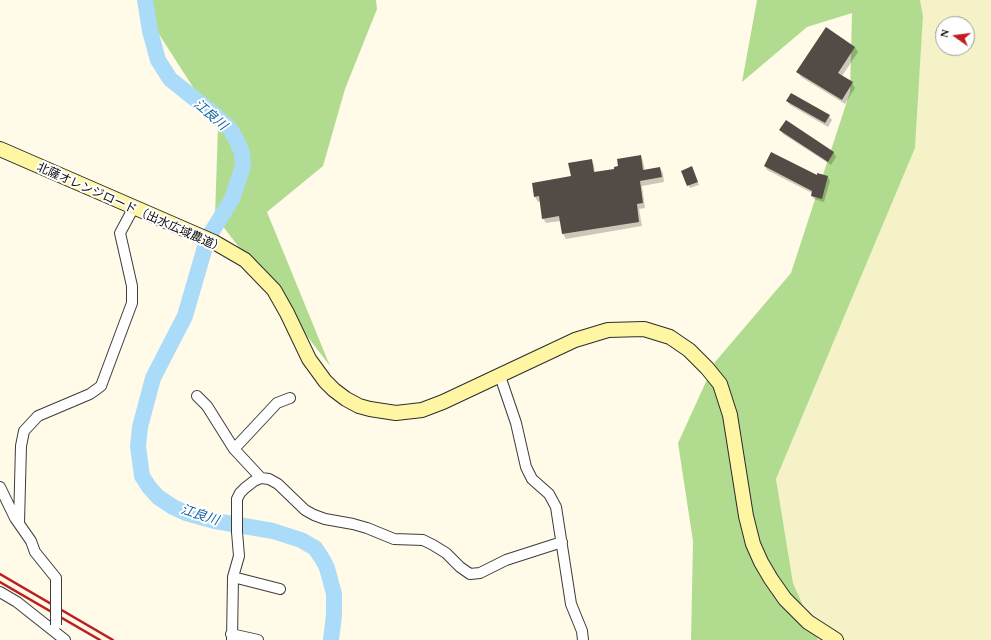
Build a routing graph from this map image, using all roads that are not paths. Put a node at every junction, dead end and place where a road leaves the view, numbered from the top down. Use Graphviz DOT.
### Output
graph roads {
  1 [pos="0,149"];
  2 [pos="134,207"];
  3 [pos="500,376"];
  4 [pos="197,396"];
  5 [pos="290,398"];
  6 [pos="234,449"];
  7 [pos="261,478"];
  8 [pos="0,487"];
  9 [pos="19,524"];
  10 [pos="562,542"];
  11 [pos="233,577"];
  12 [pos="280,589"];
  13 [pos="0,592"];
  14 [pos="60,633"];
  15 [pos="231,637"];
  16 [pos="258,640"];
  17 [pos="583,640"];
  18 [pos="836,640"];
  1 -- 2 [label="street, 北薩オレンジロード（出水広域農道）"];
  2 -- 3 [label="street, 北薩オレンジロード（出水広域農道）"];
  2 -- 9 [label="street"];
  3 -- 10 [label="street"];
  3 -- 18 [label="street, 北薩オレンジロード（出水広域農道）"];
  4 -- 6 [label="street"];
  5 -- 6 [label="street"];
  6 -- 7 [label="street"];
  7 -- 10 [label="street"];
  7 -- 11 [label="street"];
  8 -- 9 [label="street"];
  9 -- 14 [label="street, bridge"];
  10 -- 17 [label="street"];
  11 -- 12 [label="street"];
  11 -- 15 [label="street"];
  13 -- 14 [label="street"];
  15 -- 16 [label="street"];
}
